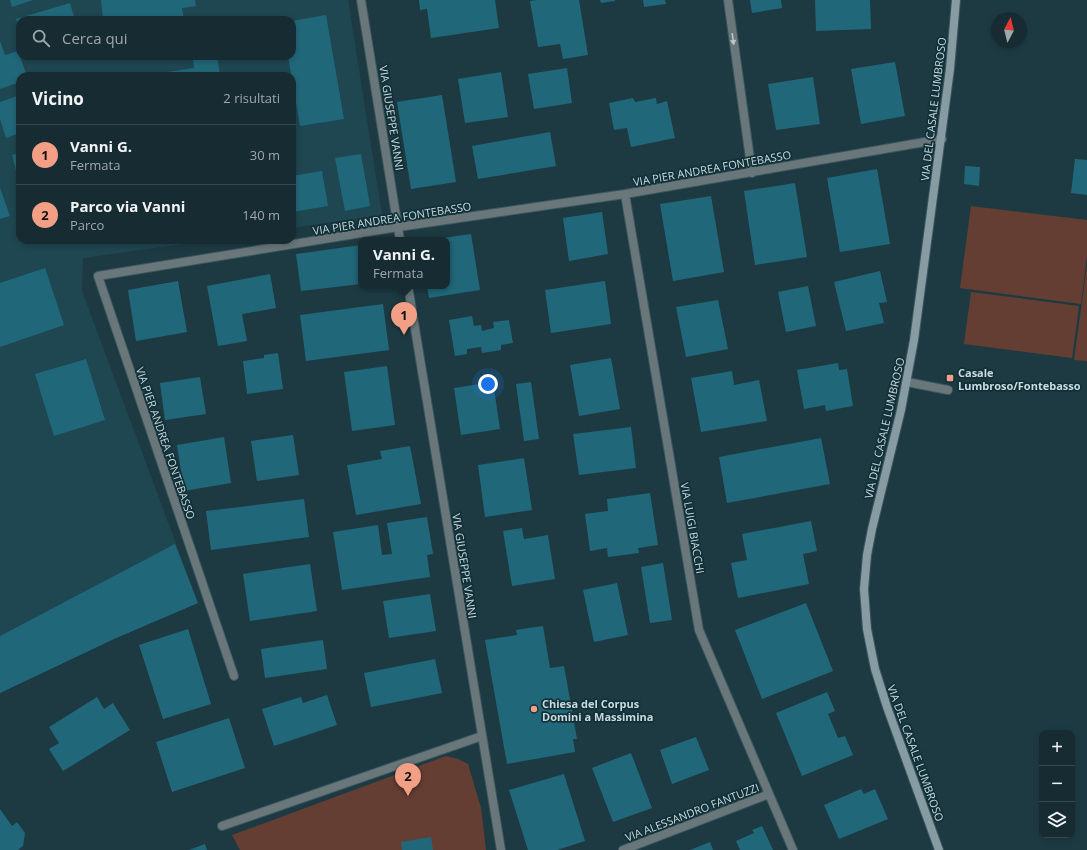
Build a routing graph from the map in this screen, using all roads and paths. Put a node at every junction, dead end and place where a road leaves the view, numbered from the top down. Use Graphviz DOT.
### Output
graph roads {
  1 [pos="361,0"];
  2 [pos="728,0"];
  3 [pos="956,0"];
  4 [pos="942,139"];
  5 [pos="752,173"];
  6 [pos="625,194"];
  7 [pos="398,227"];
  8 [pos="400,237"];
  9 [pos="294,244"];
  10 [pos="296,244"];
  11 [pos="408,289"];
  12 [pos="907,382"];
  13 [pos="948,390"];
  14 [pos="234,676"];
  15 [pos="482,736"];
  16 [pos="769,794"];
  17 [pos="222,826"];
  18 [pos="500,850"];
  19 [pos="623,850"];
  20 [pos="793,850"];
  21 [pos="939,850"];
  1 -- 7 [label="street, VIA GIUSEPPE VANNI"];
  2 -- 5 [label="street, one-way"];
  3 -- 4 [label="street, VIA DEL CASALE LUMBROSO"];
  4 -- 5 [label="street, VIA PIER ANDREA FONTEBASSO"];
  4 -- 12 [label="street, VIA DEL CASALE LUMBROSO"];
  5 -- 6 [label="street, VIA PIER ANDREA FONTEBASSO"];
  6 -- 7 [label="street, VIA PIER ANDREA FONTEBASSO"];
  6 -- 16 [label="street, VIA LUIGI BIACCHI"];
  7 -- 8 [label="street, VIA GIUSEPPE VANNI"];
  7 -- 10 [label="street, VIA PIER ANDREA FONTEBASSO"];
  9 -- 14 [label="street, VIA PIER ANDREA FONTEBASSO"];
  11 -- 15 [label="street, VIA GIUSEPPE VANNI"];
  12 -- 13 [label="street"];
  12 -- 21 [label="street, VIA DEL CASALE LUMBROSO"];
  15 -- 17 [label="street"];
  15 -- 18 [label="street, VIA GIUSEPPE VANNI"];
  16 -- 19 [label="street, VIA ALESSANDRO FANTUZZI"];
  16 -- 20 [label="street, VIA LUIGI BIACCHI"];
}
